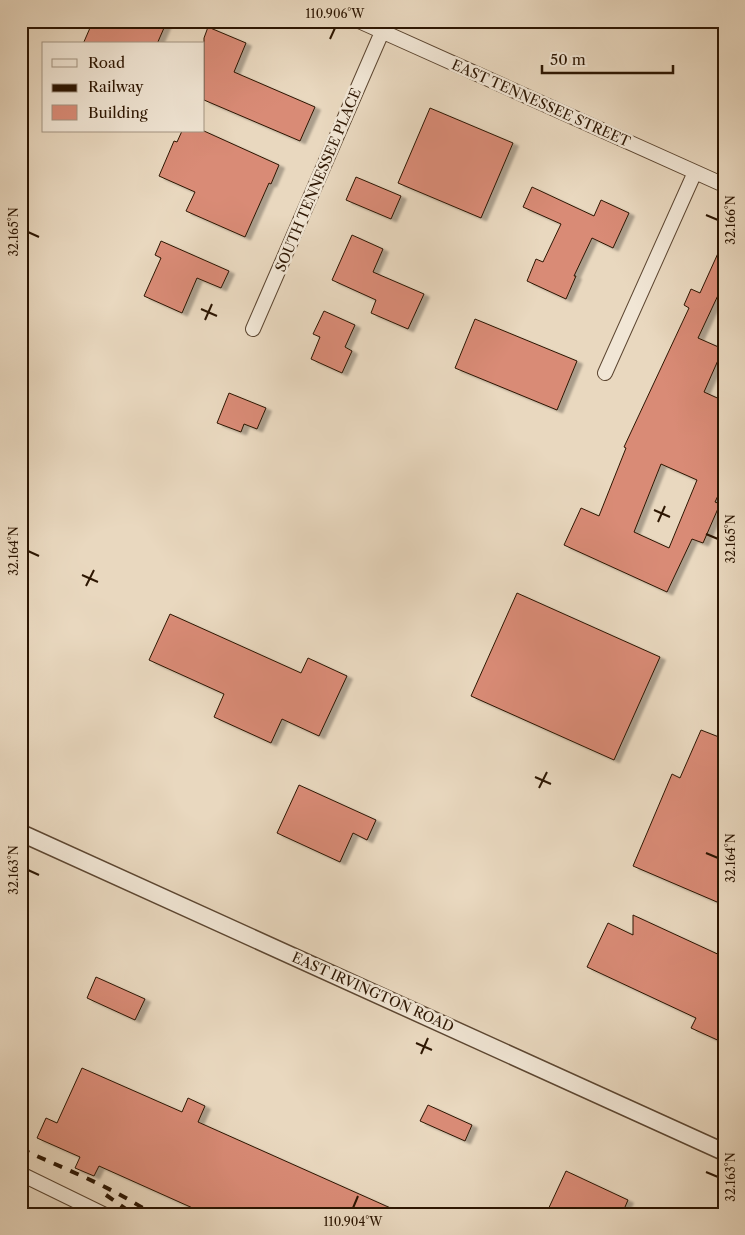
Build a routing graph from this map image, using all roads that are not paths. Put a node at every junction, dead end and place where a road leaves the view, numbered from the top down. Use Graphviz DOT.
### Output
graph roads {
  1 [pos="359,21"];
  2 [pos="382,32"];
  3 [pos="695,172"];
  4 [pos="724,184"];
  5 [pos="253,329"];
  6 [pos="605,373"];
  7 [pos="21,833"];
  8 [pos="724,1152"];
  9 [pos="21,1174"];
  10 [pos="104,1214"];
  1 -- 2 [label="street, EAST TENNESSEE STREET"];
  2 -- 3 [label="street, EAST TENNESSEE STREET"];
  2 -- 5 [label="street, SOUTH TENNESSEE PLACE"];
  3 -- 4 [label="street, EAST TENNESSEE STREET"];
  3 -- 6 [label="street"];
  7 -- 8 [label="street, EAST IRVINGTON ROAD"];
  9 -- 10 [label="street"];
}
